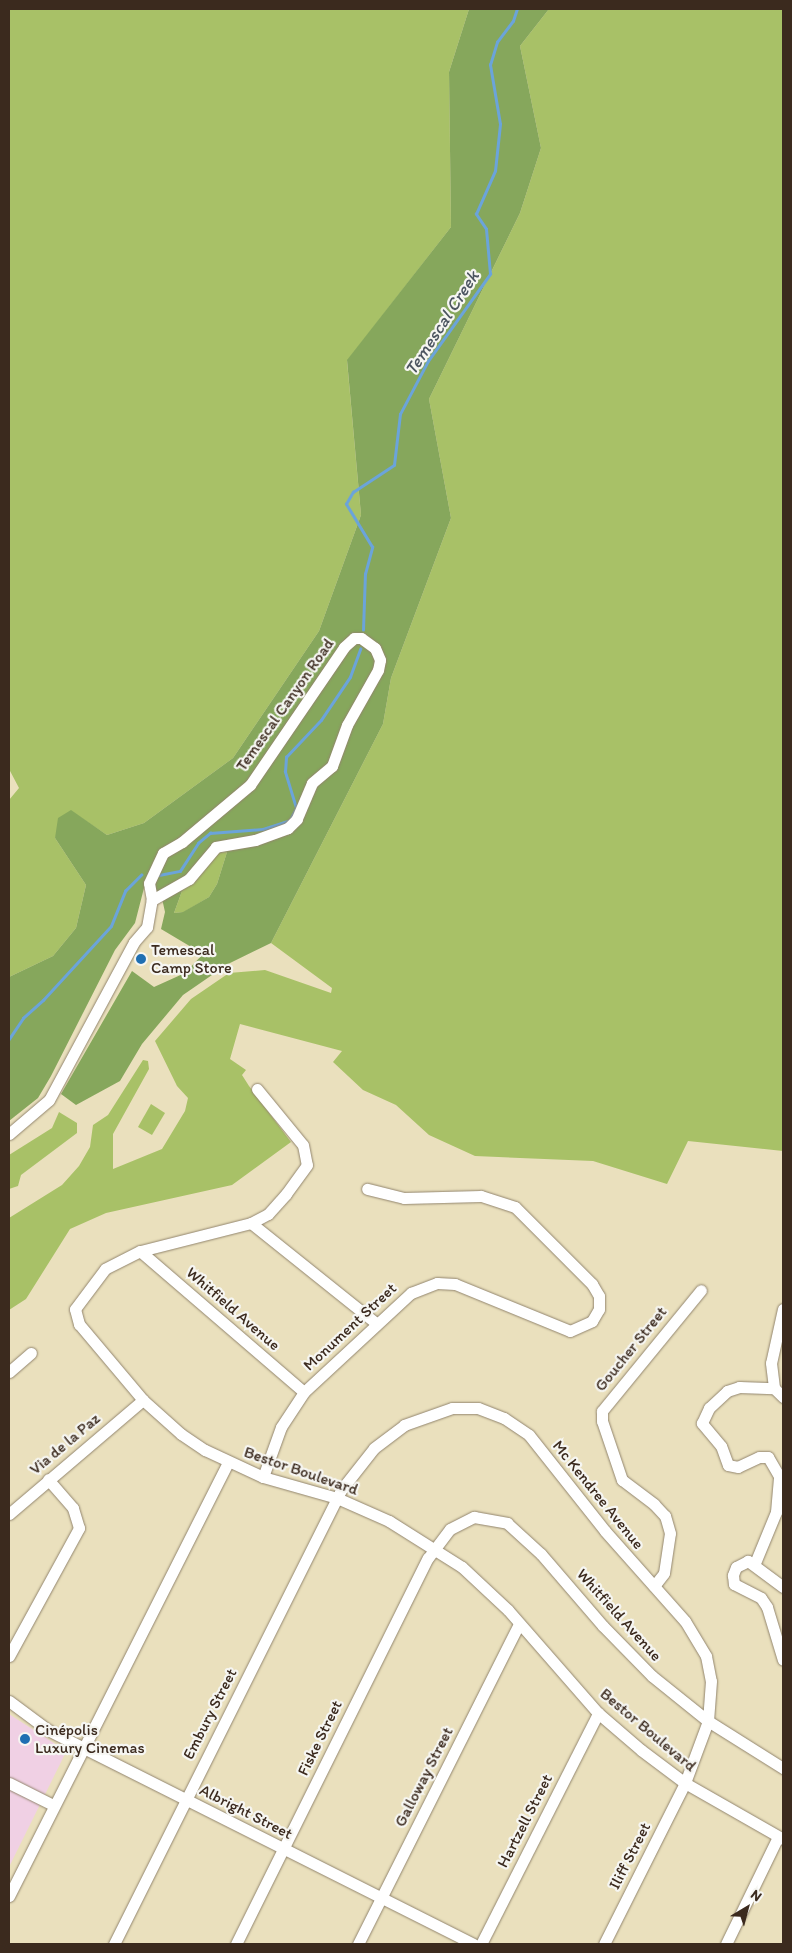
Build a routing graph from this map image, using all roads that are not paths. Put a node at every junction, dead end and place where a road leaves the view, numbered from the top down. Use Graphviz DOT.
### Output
graph roads {
  1 [pos="152,900"];
  2 [pos="257,1089"];
  3 [pos="9,1134"];
  4 [pos="367,1189"];
  5 [pos="250,1223"];
  6 [pos="140,1251"];
  7 [pos="701,1290"];
  8 [pos="783,1309"];
  9 [pos="376,1323"];
  10 [pos="31,1352"];
  11 [pos="9,1372"];
  12 [pos="774,1388"];
  13 [pos="304,1392"];
  14 [pos="783,1397"];
  15 [pos="143,1400"];
  16 [pos="228,1463"];
  17 [pos="263,1477"];
  18 [pos="48,1479"];
  19 [pos="337,1498"];
  20 [pos="9,1514"];
  21 [pos="434,1547"];
  22 [pos="755,1563"];
  23 [pos="654,1586"];
  24 [pos="783,1587"];
  25 [pos="519,1624"];
  26 [pos="9,1656"];
  27 [pos="783,1660"];
  28 [pos="9,1702"];
  29 [pos="598,1713"];
  30 [pos="708,1721"];
  31 [pos="83,1748"];
  32 [pos="783,1768"];
  33 [pos="9,1783"];
  34 [pos="685,1783"];
  35 [pos="186,1799"];
  36 [pos="54,1805"];
  37 [pos="781,1838"];
  38 [pos="283,1850"];
  39 [pos="9,1896"];
  40 [pos="381,1898"];
  41 [pos="114,1944"];
  42 [pos="236,1944"];
  43 [pos="358,1944"];
  44 [pos="473,1944"];
  45 [pos="481,1944"];
  46 [pos="604,1944"];
  47 [pos="726,1944"];
  1 -- 1 [label="street, Temescal Canyon Road"];
  1 -- 3 [label="street, Temescal Canyon Road"];
  2 -- 5 [label="street, Bestor Boulevard"];
  4 -- 9 [label="street, Monument Street"];
  5 -- 6 [label="street, Bestor Boulevard"];
  5 -- 9 [label="street"];
  6 -- 13 [label="street, Whitfield Avenue"];
  6 -- 15 [label="street, Bestor Boulevard"];
  7 -- 23 [label="street, Goucher Street"];
  8 -- 12 [label="street"];
  9 -- 13 [label="street, Monument Street"];
  10 -- 11 [label="street"];
  12 -- 14 [label="street"];
  12 -- 22 [label="street"];
  13 -- 17 [label="street, Monument Street"];
  15 -- 16 [label="street, Bestor Boulevard"];
  15 -- 18 [label="street, Via de la Paz"];
  16 -- 17 [label="street, Bestor Boulevard"];
  16 -- 31 [label="street"];
  17 -- 19 [label="street, Bestor Boulevard"];
  18 -- 20 [label="street, Via de la Paz"];
  18 -- 26 [label="street"];
  19 -- 21 [label="street, Bestor Boulevard"];
  19 -- 23 [label="street, Mc Kendree Avenue"];
  19 -- 35 [label="street, Embury Street"];
  21 -- 25 [label="street, Bestor Boulevard"];
  21 -- 30 [label="street, Whitfield Avenue"];
  21 -- 38 [label="street, Fiske Street"];
  22 -- 24 [label="street"];
  22 -- 27 [label="street"];
  23 -- 30 [label="street, Mc Kendree Avenue"];
  25 -- 29 [label="street, Bestor Boulevard"];
  25 -- 40 [label="street, Galloway Street"];
  28 -- 31 [label="street, Albright Street"];
  29 -- 34 [label="street, Bestor Boulevard"];
  29 -- 45 [label="street, Hartzell Street"];
  30 -- 32 [label="street, Whitfield Avenue"];
  30 -- 34 [label="street, Mc Kendree Avenue"];
  31 -- 35 [label="street, Albright Street"];
  31 -- 36 [label="street"];
  33 -- 36 [label="street"];
  34 -- 37 [label="street, Bestor Boulevard"];
  34 -- 46 [label="street, Iliff Street"];
  35 -- 38 [label="street, Albright Street"];
  35 -- 41 [label="street, Embury Street"];
  36 -- 39 [label="street"];
  37 -- 47 [label="street"];
  38 -- 40 [label="street, Albright Street"];
  38 -- 42 [label="street, Fiske Street"];
  40 -- 43 [label="street, Galloway Street"];
  40 -- 44 [label="street, Albright Street"];
}
